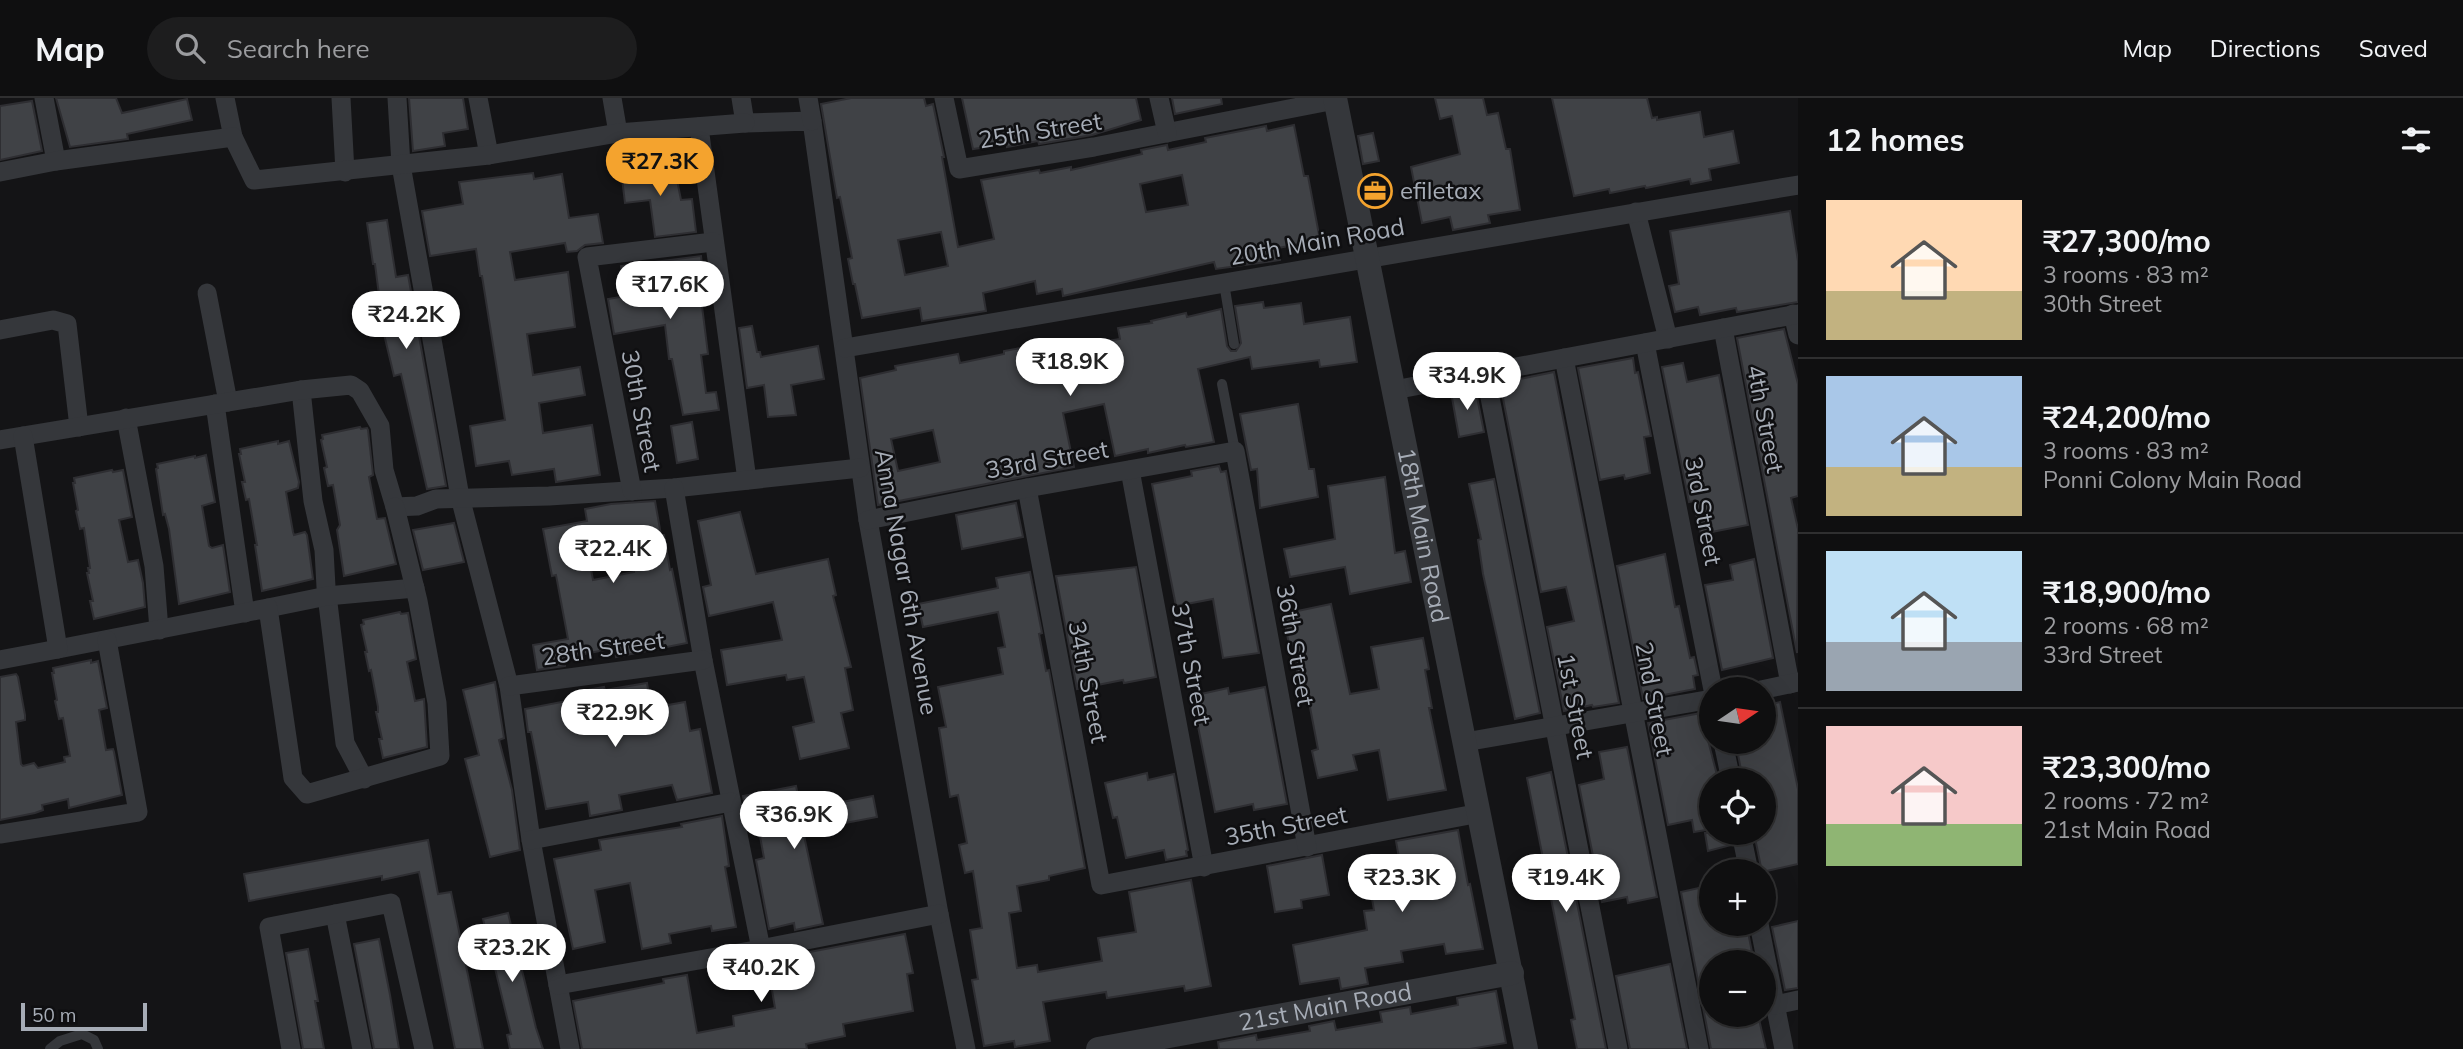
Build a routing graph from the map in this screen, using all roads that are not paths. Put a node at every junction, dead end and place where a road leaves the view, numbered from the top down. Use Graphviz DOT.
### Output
graph roads {
  1 [pos="44,98"];
  2 [pos="225,98"];
  3 [pos="341,98"];
  4 [pos="397,98"];
  5 [pos="478,98"];
  6 [pos="612,98"];
  7 [pos="741,98"];
  8 [pos="808,98"];
  9 [pos="944,98"];
  10 [pos="1159,98"];
  11 [pos="1335,99"];
  12 [pos="812,121"];
  13 [pos="745,123"];
  14 [pos="699,127"];
  15 [pos="618,133"];
  16 [pos="1167,133"];
  17 [pos="233,137"];
  18 [pos="489,155"];
  19 [pos="56,161"];
  20 [pos="401,165"];
  21 [pos="0,172"];
  22 [pos="345,172"];
  23 [pos="1798,185"];
  24 [pos="1636,212"];
  25 [pos="713,242"];
  26 [pos="1367,259"];
  27 [pos="1224,283"];
  28 [pos="208,293"];
  29 [pos="1796,314"];
  30 [pos="1723,328"];
  31 [pos="0,330"];
  32 [pos="1798,335"];
  33 [pos="1668,339"];
  34 [pos="1645,343"];
  35 [pos="1234,344"];
  36 [pos="845,348"];
  37 [pos="1564,358"];
  38 [pos="1485,372"];
  39 [pos="1222,384"];
  40 [pos="301,390"];
  41 [pos="1394,390"];
  42 [pos="221,403"];
  43 [pos="120,420"];
  44 [pos="79,426"];
  45 [pos="23,436"];
  46 [pos="0,440"];
  47 [pos="1235,451"];
  48 [pos="860,468"];
  49 [pos="1130,470"];
  50 [pos="747,480"];
  51 [pos="674,488"];
  52 [pos="1027,488"];
  53 [pos="632,491"];
  54 [pos="460,497"];
  55 [pos="395,507"];
  56 [pos="868,520"];
  57 [pos="415,588"];
  58 [pos="327,596"];
  59 [pos="268,608"];
  60 [pos="245,613"];
  61 [pos="159,629"];
  62 [pos="107,640"];
  63 [pos="58,649"];
  64 [pos="0,660"];
  65 [pos="703,660"];
  66 [pos="1710,677"];
  67 [pos="1794,683"];
  68 [pos="509,686"];
  69 [pos="1776,687"];
  70 [pos="1699,701"];
  71 [pos="1632,713"];
  72 [pos="1554,725"];
  73 [pos="1465,742"];
  74 [pos="364,779"];
  75 [pos="731,802"];
  76 [pos="1480,813"];
  77 [pos="0,834"];
  78 [pos="531,840"];
  79 [pos="1307,848"];
  80 [pos="1204,867"];
  81 [pos="1101,885"];
  82 [pos="335,914"];
  83 [pos="939,914"];
  84 [pos="761,949"];
  85 [pos="1512,973"];
  86 [pos="558,985"];
  87 [pos="1798,1000"];
  88 [pos="1776,1005"];
  89 [pos="1776,1010"];
  90 [pos="50,1049"];
  91 [pos="98,1049"];
  92 [pos="291,1049"];
  93 [pos="362,1049"];
  94 [pos="424,1049"];
  95 [pos="570,1049"];
  96 [pos="966,1049"];
  97 [pos="1098,1049"];
  98 [pos="1526,1049"];
  99 [pos="1618,1049"];
  100 [pos="1699,1049"];
  101 [pos="1784,1049"];
  1 -- 19 [label="street"];
  2 -- 17 [label="street"];
  3 -- 22 [label="street"];
  4 -- 20 [label="street"];
  5 -- 18 [label="street"];
  6 -- 15 [label="street"];
  7 -- 13 [label="street"];
  8 -- 12 [label="street, Anna Nagar 6th Avenue"];
  9 -- 16 [label="street, 25th Street"];
  10 -- 16 [label="street"];
  11 -- 16 [label="street, 25th Street"];
  11 -- 26 [label="street, 18th Main Road"];
  12 -- 13 [label="street"];
  12 -- 36 [label="street, Anna Nagar 6th Avenue"];
  13 -- 14 [label="street"];
  14 -- 15 [label="street"];
  14 -- 25 [label="street"];
  15 -- 18 [label="street"];
  17 -- 19 [label="street"];
  17 -- 22 [label="street"];
  18 -- 20 [label="street"];
  19 -- 21 [label="street"];
  20 -- 22 [label="street"];
  20 -- 54 [label="street"];
  23 -- 24 [label="street, 20th Main Road"];
  24 -- 26 [label="street, 20th Main Road"];
  24 -- 33 [label="street"];
  25 -- 50 [label="street"];
  25 -- 53 [label="street, 30th Street"];
  26 -- 27 [label="street, 20th Main Road"];
  26 -- 41 [label="street, 18th Main Road"];
  27 -- 35 [label="lane"];
  27 -- 36 [label="street, 20th Main Road"];
  28 -- 42 [label="street"];
  29 -- 30 [label="street"];
  29 -- 32 [label="street"];
  30 -- 33 [label="street"];
  30 -- 67 [label="street, 4th Street"];
  31 -- 44 [label="street"];
  33 -- 34 [label="street"];
  34 -- 37 [label="street"];
  34 -- 66 [label="street, 3rd Street"];
  36 -- 48 [label="street, Anna Nagar 6th Avenue"];
  37 -- 38 [label="street"];
  37 -- 71 [label="street, 2nd Street"];
  38 -- 41 [label="street"];
  38 -- 72 [label="street, 1st Street"];
  39 -- 47 [label="lane"];
  40 -- 42 [label="street"];
  40 -- 55 [label="street"];
  40 -- 58 [label="street"];
  41 -- 73 [label="street, 18th Main Road"];
  42 -- 43 [label="street"];
  42 -- 60 [label="street"];
  43 -- 44 [label="street"];
  43 -- 61 [label="street"];
  44 -- 45 [label="street"];
  45 -- 46 [label="street"];
  45 -- 63 [label="street"];
  47 -- 49 [label="street, 33rd Street"];
  47 -- 79 [label="street, 36th Street"];
  48 -- 50 [label="street"];
  48 -- 56 [label="street, Anna Nagar 6th Avenue"];
  49 -- 52 [label="street, 33rd Street"];
  49 -- 80 [label="street, 37th Street"];
  50 -- 51 [label="street"];
  51 -- 53 [label="street"];
  51 -- 65 [label="street"];
  52 -- 56 [label="street, 33rd Street"];
  52 -- 81 [label="street, 34th Street"];
  53 -- 54 [label="street"];
  54 -- 55 [label="street"];
  54 -- 68 [label="street"];
  55 -- 57 [label="street"];
  56 -- 83 [label="street, Anna Nagar 6th Avenue"];
  57 -- 58 [label="street"];
  57 -- 74 [label="street"];
  58 -- 59 [label="street"];
  58 -- 74 [label="street"];
  59 -- 60 [label="street"];
  59 -- 74 [label="street"];
  60 -- 61 [label="street"];
  61 -- 62 [label="street"];
  62 -- 63 [label="street"];
  62 -- 77 [label="street"];
  63 -- 64 [label="street"];
  65 -- 68 [label="street, 28th Street"];
  65 -- 75 [label="street"];
  67 -- 69 [label="street"];
  68 -- 78 [label="street"];
  70 -- 71 [label="street"];
  71 -- 72 [label="street"];
  71 -- 100 [label="street, 2nd Street"];
  72 -- 73 [label="street"];
  72 -- 99 [label="street, 1st Street"];
  73 -- 76 [label="street, 18th Main Road"];
  75 -- 78 [label="street"];
  75 -- 84 [label="street"];
  76 -- 79 [label="street, 35th Street"];
  76 -- 85 [label="street, 18th Main Road"];
  78 -- 86 [label="street"];
  79 -- 80 [label="street, 35th Street"];
  80 -- 81 [label="street, 35th Street"];
  82 -- 92 [label="street"];
  82 -- 93 [label="street"];
  82 -- 94 [label="street"];
  83 -- 84 [label="street"];
  83 -- 96 [label="street, Anna Nagar 6th Avenue"];
  84 -- 86 [label="street"];
  85 -- 97 [label="street, 21st Main Road"];
  85 -- 98 [label="street, 18th Main Road"];
  86 -- 95 [label="street"];
  87 -- 88 [label="street"];
  89 -- 101 [label="street"];
  90 -- 91 [label="lane"];
}
